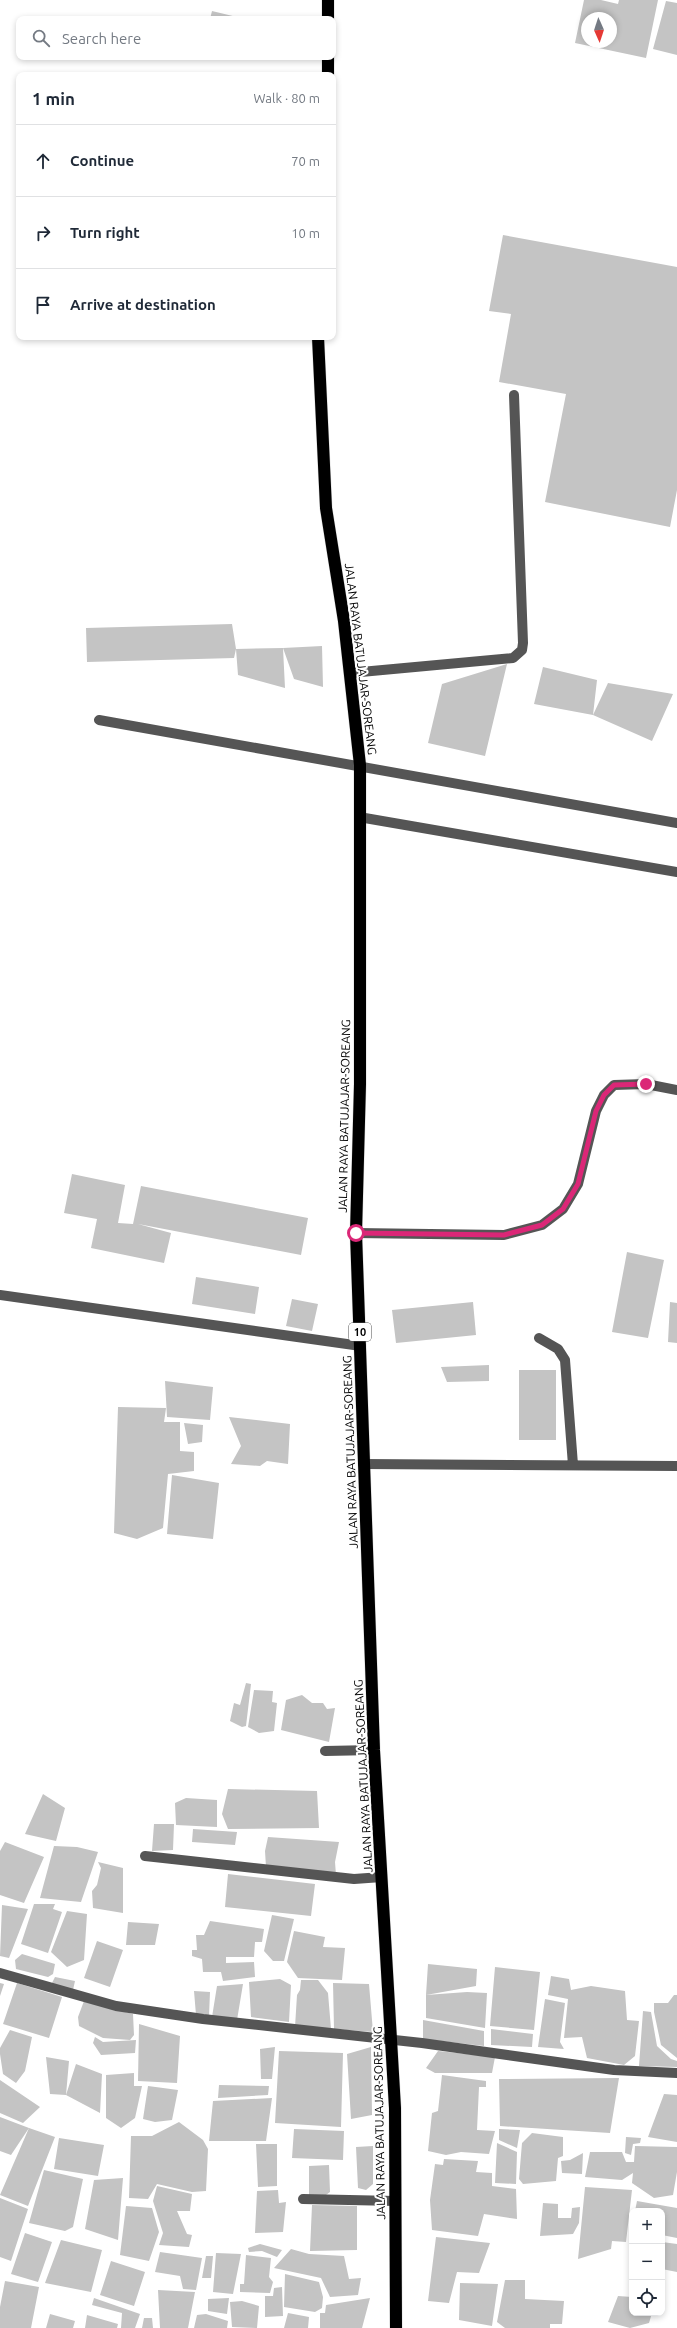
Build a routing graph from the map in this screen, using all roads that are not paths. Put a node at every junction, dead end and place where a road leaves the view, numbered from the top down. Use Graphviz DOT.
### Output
graph roads {
  1 [pos="328,0"];
  2 [pos="328,16"];
  3 [pos="328,60"];
  4 [pos="328,72"];
  5 [pos="318,340"];
  6 [pos="514,395"];
  7 [pos="350,673"];
  8 [pos="99,720"];
  9 [pos="360,765"];
  10 [pos="359,817"];
  11 [pos="677,823"];
  12 [pos="677,872"];
  13 [pos="677,1090"];
  14 [pos="356,1233"];
  15 [pos="0,1294"];
  16 [pos="539,1338"];
  17 [pos="361,1346"];
  18 [pos="363,1464"];
  19 [pos="573,1465"];
  20 [pos="677,1466"];
  21 [pos="374,1750"];
  22 [pos="325,1751"];
  23 [pos="145,1856"];
  24 [pos="382,1877"];
  25 [pos="0,1973"];
  26 [pos="392,2041"];
  27 [pos="677,2073"];
  28 [pos="303,2199"];
  29 [pos="395,2201"];
  30 [pos="396,2328"];
  1 -- 2 [label="highway"];
  3 -- 4 [label="highway"];
  5 -- 7 [label="highway, JALAN RAYA BATUJAJAR-SOREANG / 10"];
  6 -- 7 [label="street"];
  7 -- 9 [label="highway, JALAN RAYA BATUJAJAR-SOREANG / 10"];
  8 -- 9 [label="street"];
  9 -- 10 [label="highway, JALAN RAYA BATUJAJAR-SOREANG / 10"];
  9 -- 11 [label="street"];
  10 -- 12 [label="street"];
  10 -- 14 [label="highway, JALAN RAYA BATUJAJAR-SOREANG / 10"];
  13 -- 14 [label="street"];
  14 -- 17 [label="highway, JALAN RAYA BATUJAJAR-SOREANG / 10"];
  15 -- 17 [label="street"];
  16 -- 19 [label="street"];
  17 -- 18 [label="highway, JALAN RAYA BATUJAJAR-SOREANG / 10"];
  18 -- 19 [label="street"];
  18 -- 21 [label="highway, JALAN RAYA BATUJAJAR-SOREANG / 10"];
  19 -- 20 [label="street"];
  21 -- 22 [label="street"];
  21 -- 24 [label="highway, JALAN RAYA BATUJAJAR-SOREANG / 10"];
  23 -- 24 [label="street"];
  24 -- 26 [label="highway, JALAN RAYA BATUJAJAR-SOREANG / 10"];
  25 -- 26 [label="street"];
  26 -- 27 [label="street"];
  26 -- 29 [label="highway, JALAN RAYA BATUJAJAR-SOREANG / 10"];
  28 -- 29 [label="street"];
  29 -- 30 [label="highway, JALAN RAYA BATUJAJAR-SOREANG / 10"];
}
